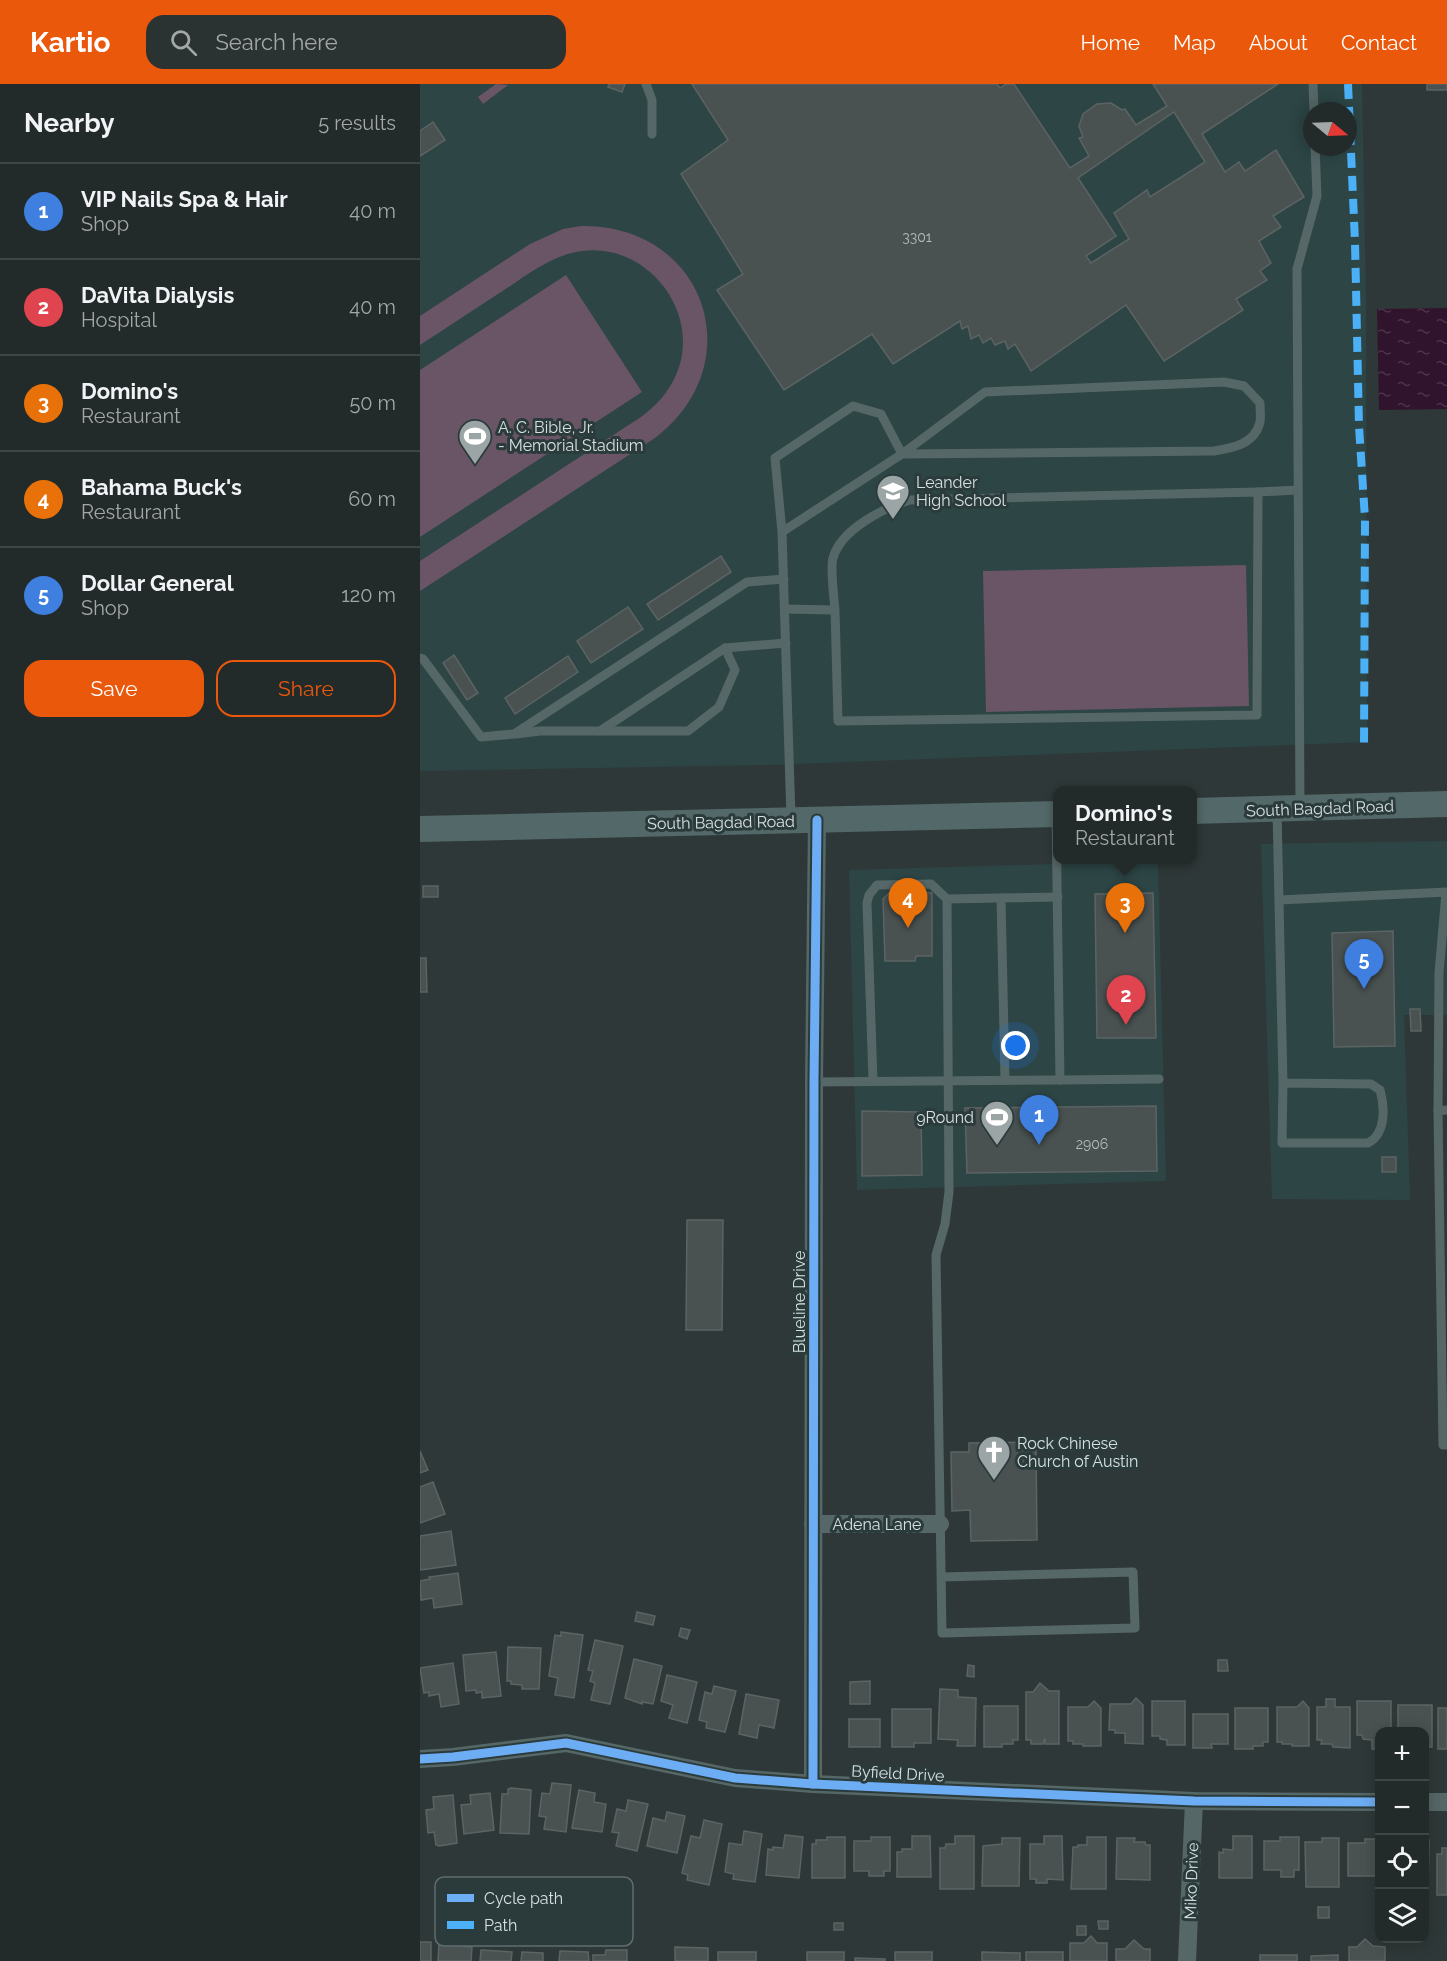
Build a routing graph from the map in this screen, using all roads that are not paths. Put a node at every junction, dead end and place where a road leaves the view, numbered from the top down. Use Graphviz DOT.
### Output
graph roads {
  1 [pos="646,84"];
  2 [pos="1313,84"];
  3 [pos="1314,102"];
  4 [pos="652,134"];
  5 [pos="1315,156"];
  6 [pos="902,454"];
  7 [pos="1297,490"];
  8 [pos="1258,492"];
  9 [pos="782,532"];
  10 [pos="784,579"];
  11 [pos="785,609"];
  12 [pos="835,610"];
  13 [pos="786,643"];
  14 [pos="725,648"];
  15 [pos="420,658"];
  16 [pos="600,731"];
  17 [pos="514,734"];
  18 [pos="1447,804"];
  19 [pos="1289,809"];
  20 [pos="1197,812"];
  21 [pos="1053,814"];
  22 [pos="817,819"];
  23 [pos="791,820"];
  24 [pos="420,829"];
  25 [pos="1058,864"];
  26 [pos="1447,893"];
  27 [pos="1058,897"];
  28 [pos="1001,898"];
  29 [pos="947,899"];
  30 [pos="1279,900"];
  31 [pos="1160,1079"];
  32 [pos="1005,1080"];
  33 [pos="1060,1080"];
  34 [pos="948,1081"];
  35 [pos="814,1082"];
  36 [pos="873,1082"];
  37 [pos="1283,1083"];
  38 [pos="1443,1111"];
  39 [pos="1447,1445"];
  40 [pos="813,1524"];
  41 [pos="940,1524"];
  42 [pos="941,1577"];
  43 [pos="420,1759"];
  44 [pos="813,1784"];
  45 [pos="1194,1801"];
  46 [pos="1375,1802"];
  47 [pos="1429,1802"];
  48 [pos="1447,1802"];
  49 [pos="1187,1961"];
  1 -- 4 [label="lane"];
  2 -- 3 [label="lane"];
  5 -- 7 [label="lane"];
  6 -- 6 [label="lane"];
  6 -- 9 [label="lane"];
  6 -- 9 [label="lane"];
  7 -- 8 [label="lane"];
  7 -- 19 [label="lane"];
  8 -- 12 [label="lane"];
  8 -- 12 [label="lane"];
  9 -- 10 [label="lane"];
  10 -- 11 [label="lane"];
  10 -- 17 [label="lane"];
  11 -- 12 [label="lane"];
  11 -- 13 [label="lane"];
  13 -- 14 [label="lane"];
  13 -- 23 [label="lane"];
  14 -- 16 [label="lane"];
  14 -- 16 [label="lane"];
  15 -- 17 [label="lane"];
  16 -- 17 [label="lane"];
  18 -- 19 [label="main road, South Bagdad Road"];
  19 -- 20 [label="main road, South Bagdad Road"];
  19 -- 30 [label="lane"];
  21 -- 22 [label="main road, South Bagdad Road"];
  22 -- 23 [label="main road, South Bagdad Road"];
  22 -- 35 [label="street, Blueline Drive"];
  23 -- 24 [label="main road, South Bagdad Road"];
  25 -- 27 [label="lane"];
  26 -- 30 [label="lane"];
  26 -- 38 [label="lane"];
  27 -- 28 [label="lane"];
  27 -- 33 [label="lane"];
  28 -- 29 [label="lane"];
  28 -- 32 [label="lane"];
  29 -- 34 [label="lane"];
  29 -- 36 [label="lane"];
  30 -- 37 [label="lane"];
  31 -- 33 [label="lane"];
  32 -- 33 [label="lane"];
  32 -- 34 [label="lane"];
  34 -- 36 [label="lane"];
  34 -- 41 [label="lane"];
  35 -- 36 [label="lane"];
  35 -- 40 [label="street, Blueline Drive"];
  37 -- 37 [label="lane"];
  38 -- 39 [label="lane"];
  40 -- 41 [label="street, Adena Lane"];
  40 -- 44 [label="street, Blueline Drive"];
  41 -- 42 [label="lane"];
  42 -- 42 [label="lane"];
  43 -- 44 [label="street, Byfield Drive"];
  44 -- 45 [label="street, Byfield Drive"];
  45 -- 46 [label="street, Byfield Drive"];
  45 -- 49 [label="street, Miko Drive"];
  47 -- 48 [label="street"];
}
